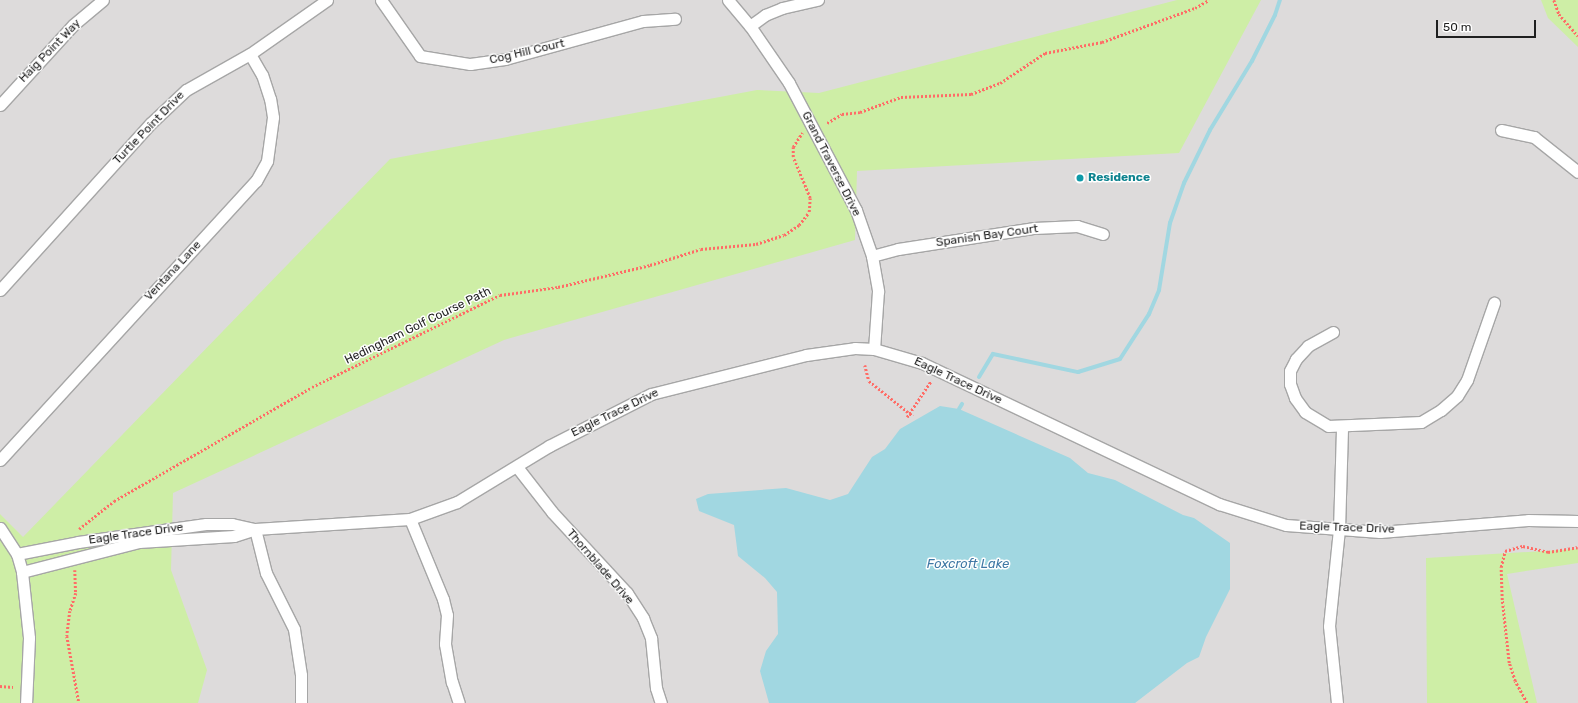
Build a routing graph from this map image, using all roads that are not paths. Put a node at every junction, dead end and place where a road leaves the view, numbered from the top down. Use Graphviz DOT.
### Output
graph roads {
  1 [pos="103,0"];
  2 [pos="327,0"];
  3 [pos="381,0"];
  4 [pos="728,0"];
  5 [pos="818,0"];
  6 [pos="676,19"];
  7 [pos="750,26"];
  8 [pos="250,54"];
  9 [pos="0,105"];
  10 [pos="1501,130"];
  11 [pos="1578,172"];
  12 [pos="1103,234"];
  13 [pos="872,256"];
  14 [pos="0,290"];
  15 [pos="1494,303"];
  16 [pos="1333,332"];
  17 [pos="874,349"];
  18 [pos="1342,427"];
  19 [pos="0,460"];
  20 [pos="517,467"];
  21 [pos="410,519"];
  22 [pos="1578,521"];
  23 [pos="1339,526"];
  24 [pos="0,528"];
  25 [pos="254,529"];
  26 [pos="17,554"];
  27 [pos="22,572"];
  28 [pos="1334,702"];
  29 [pos="26,703"];
  30 [pos="301,703"];
  31 [pos="459,703"];
  32 [pos="661,703"];
  1 -- 9 [label="street, Haig Point Way"];
  2 -- 8 [label="street, Turtle Point Drive"];
  3 -- 6 [label="street, Cog Hill Court"];
  4 -- 7 [label="street, Grand Traverse Drive"];
  5 -- 7 [label="street"];
  7 -- 13 [label="street, Grand Traverse Drive"];
  8 -- 14 [label="street, Turtle Point Drive"];
  8 -- 19 [label="street, Ventana Lane"];
  10 -- 11 [label="street"];
  12 -- 13 [label="street, Spanish Bay Court"];
  13 -- 17 [label="street, Grand Traverse Drive"];
  15 -- 18 [label="street"];
  16 -- 18 [label="street"];
  17 -- 20 [label="street, Eagle Trace Drive"];
  17 -- 23 [label="street, Eagle Trace Drive"];
  18 -- 23 [label="street"];
  20 -- 21 [label="street, Eagle Trace Drive"];
  20 -- 32 [label="street, Thornblade Drive"];
  21 -- 25 [label="street, Eagle Trace Drive"];
  21 -- 31 [label="street"];
  22 -- 23 [label="street, Eagle Trace Drive"];
  23 -- 28 [label="street"];
  24 -- 26 [label="street"];
  25 -- 26 [label="street, Eagle Trace Drive"];
  25 -- 27 [label="street, Eagle Trace Drive"];
  25 -- 30 [label="street"];
  26 -- 27 [label="street"];
  27 -- 29 [label="street"];
}
